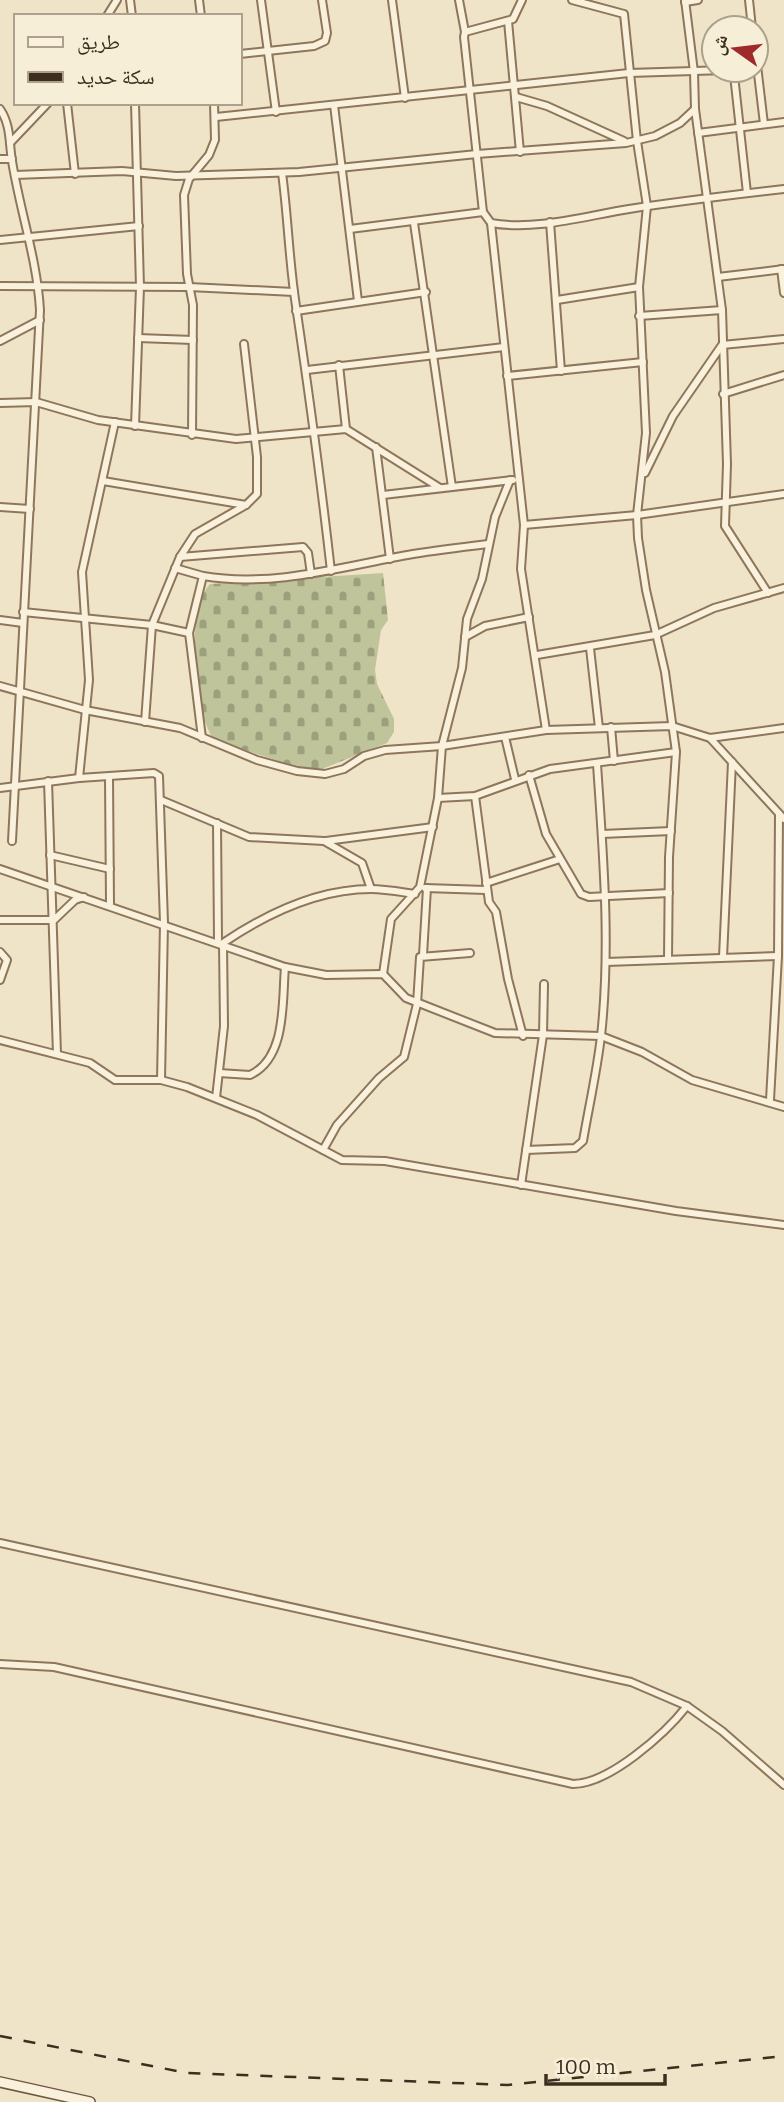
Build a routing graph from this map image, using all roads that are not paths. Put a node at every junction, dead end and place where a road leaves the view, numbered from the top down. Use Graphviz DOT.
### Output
graph roads {
  1 [pos="261,0"];
  2 [pos="323,0"];
  3 [pos="392,0"];
  4 [pos="459,0"];
  5 [pos="522,0"];
  6 [pos="572,0"];
  7 [pos="698,0"];
  8 [pos="685,1"];
  9 [pos="508,21"];
  10 [pos="465,32"];
  11 [pos="268,51"];
  12 [pos="242,54"];
  13 [pos="694,72"];
  14 [pos="629,73"];
  15 [pos="759,84"];
  16 [pos="515,87"];
  17 [pos="471,91"];
  18 [pos="516,97"];
  19 [pos="405,98"];
  20 [pos="46,105"];
  21 [pos="66,105"];
  22 [pos="135,105"];
  23 [pos="214,105"];
  24 [pos="334,105"];
  25 [pos="695,109"];
  26 [pos="0,111"];
  27 [pos="276,112"];
  28 [pos="216,117"];
  29 [pos="784,122"];
  30 [pos="764,124"];
  31 [pos="741,127"];
  32 [pos="698,133"];
  33 [pos="636,141"];
  34 [pos="626,142"];
  35 [pos="10,143"];
  36 [pos="520,152"];
  37 [pos="477,154"];
  38 [pos="0,159"];
  39 [pos="12,159"];
  40 [pos="340,167"];
  41 [pos="138,172"];
  42 [pos="282,173"];
  43 [pos="75,174"];
  44 [pos="15,175"];
  45 [pos="193,175"];
  46 [pos="784,190"];
  47 [pos="747,193"];
  48 [pos="708,197"];
  49 [pos="647,206"];
  50 [pos="483,212"];
  51 [pos="550,222"];
  52 [pos="414,223"];
  53 [pos="491,223"];
  54 [pos="139,226"];
  55 [pos="350,229"];
  56 [pos="27,236"];
  57 [pos="0,240"];
  58 [pos="782,269"];
  59 [pos="719,276"];
  60 [pos="0,286"];
  61 [pos="39,286"];
  62 [pos="639,286"];
  63 [pos="140,287"];
  64 [pos="189,287"];
  65 [pos="294,292"];
  66 [pos="426,292"];
  67 [pos="784,293"];
  68 [pos="557,300"];
  69 [pos="358,302"];
  70 [pos="296,310"];
  71 [pos="722,310"];
  72 [pos="639,316"];
  73 [pos="40,320"];
  74 [pos="138,338"];
  75 [pos="784,339"];
  76 [pos="193,340"];
  77 [pos="0,341"];
  78 [pos="244,344"];
  79 [pos="722,345"];
  80 [pos="504,347"];
  81 [pos="435,354"];
  82 [pos="643,362"];
  83 [pos="339,365"];
  84 [pos="307,370"];
  85 [pos="561,371"];
  86 [pos="784,375"];
  87 [pos="507,376"];
  88 [pos="723,394"];
  89 [pos="0,402"];
  90 [pos="36,402"];
  91 [pos="115,422"];
  92 [pos="135,426"];
  93 [pos="346,429"];
  94 [pos="312,432"];
  95 [pos="192,435"];
  96 [pos="254,439"];
  97 [pos="376,447"];
  98 [pos="644,476"];
  99 [pos="514,480"];
  100 [pos="103,481"];
  101 [pos="452,487"];
  102 [pos="440,488"];
  103 [pos="784,494"];
  104 [pos="383,495"];
  105 [pos="727,502"];
  106 [pos="246,505"];
  107 [pos="0,507"];
  108 [pos="30,509"];
  109 [pos="637,515"];
  110 [pos="524,525"];
  111 [pos="488,544"];
  112 [pos="180,556"];
  113 [pos="390,559"];
  114 [pos="175,568"];
  115 [pos="331,571"];
  116 [pos="311,574"];
  117 [pos="203,576"];
  118 [pos="784,588"];
  119 [pos="768,593"];
  120 [pos="23,612"];
  121 [pos="529,617"];
  122 [pos="0,620"];
  123 [pos="87,620"];
  124 [pos="23,623"];
  125 [pos="152,625"];
  126 [pos="190,633"];
  127 [pos="655,635"];
  128 [pos="464,637"];
  129 [pos="590,648"];
  130 [pos="537,655"];
  131 [pos="0,686"];
  132 [pos="18,692"];
  133 [pos="85,710"];
  134 [pos="145,722"];
  135 [pos="672,726"];
  136 [pos="611,727"];
  137 [pos="599,728"];
  138 [pos="784,728"];
  139 [pos="546,730"];
  140 [pos="505,737"];
  141 [pos="202,738"];
  142 [pos="710,738"];
  143 [pos="442,746"];
  144 [pos="676,752"];
  145 [pos="614,761"];
  146 [pos="732,762"];
  147 [pos="597,764"];
  148 [pos="529,775"];
  149 [pos="108,777"];
  150 [pos="79,778"];
  151 [pos="515,779"];
  152 [pos="48,781"];
  153 [pos="14,786"];
  154 [pos="0,788"];
  155 [pos="475,796"];
  156 [pos="438,798"];
  157 [pos="161,800"];
  158 [pos="782,816"];
  159 [pos="217,823"];
  160 [pos="433,827"];
  161 [pos="671,831"];
  162 [pos="602,834"];
  163 [pos="12,841"];
  164 [pos="324,841"];
  165 [pos="50,855"];
  166 [pos="560,859"];
  167 [pos="0,869"];
  168 [pos="110,869"];
  169 [pos="51,885"];
  170 [pos="424,887"];
  171 [pos="486,887"];
  172 [pos="371,889"];
  173 [pos="669,893"];
  174 [pos="415,894"];
  175 [pos="606,894"];
  176 [pos="86,897"];
  177 [pos="110,904"];
  178 [pos="0,920"];
  179 [pos="54,920"];
  180 [pos="164,923"];
  181 [pos="221,942"];
  182 [pos="0,952"];
  183 [pos="470,953"];
  184 [pos="422,956"];
  185 [pos="778,956"];
  186 [pos="723,957"];
  187 [pos="668,959"];
  188 [pos="606,962"];
  189 [pos="285,967"];
  190 [pos="383,974"];
  191 [pos="0,980"];
  192 [pos="544,984"];
  193 [pos="417,1004"];
  194 [pos="543,1035"];
  195 [pos="523,1036"];
  196 [pos="601,1036"];
  197 [pos="0,1040"];
  198 [pos="57,1054"];
  199 [pos="219,1073"];
  200 [pos="161,1080"];
  201 [pos="216,1098"];
  202 [pos="770,1100"];
  203 [pos="784,1107"];
  204 [pos="323,1150"];
  205 [pos="526,1150"];
  206 [pos="520,1185"];
  207 [pos="784,1225"];
  208 [pos="0,1543"];
  209 [pos="0,1664"];
  210 [pos="687,1706"];
  211 [pos="784,1785"];
  212 [pos="0,2082"];
  213 [pos="90,2102"];
  1 -- 11 [label="street"];
  2 -- 11 [label="street"];
  3 -- 19 [label="street"];
  4 -- 10 [label="street"];
  5 -- 9 [label="street"];
  6 -- 14 [label="street"];
  7 -- 8 [label="street"];
  8 -- 13 [label="street"];
  9 -- 10 [label="street"];
  9 -- 16 [label="street"];
  10 -- 17 [label="street"];
  11 -- 12 [label="street"];
  11 -- 27 [label="street"];
  13 -- 14 [label="street"];
  13 -- 25 [label="street"];
  13 -- 31 [label="street"];
  14 -- 16 [label="street"];
  14 -- 33 [label="street"];
  15 -- 30 [label="street"];
  16 -- 17 [label="street"];
  16 -- 18 [label="street"];
  17 -- 19 [label="street"];
  17 -- 37 [label="street"];
  18 -- 34 [label="street"];
  18 -- 36 [label="street"];
  19 -- 24 [label="street"];
  20 -- 35 [label="street"];
  21 -- 43 [label="street"];
  22 -- 41 [label="street"];
  23 -- 28 [label="street"];
  24 -- 27 [label="street"];
  24 -- 40 [label="street"];
  25 -- 32 [label="street"];
  25 -- 33 [label="street"];
  26 -- 35 [label="street"];
  27 -- 28 [label="street"];
  28 -- 45 [label="street"];
  29 -- 30 [label="street"];
  30 -- 31 [label="street"];
  31 -- 32 [label="street"];
  31 -- 47 [label="street"];
  32 -- 48 [label="street"];
  33 -- 34 [label="street"];
  33 -- 49 [label="street"];
  34 -- 36 [label="street"];
  35 -- 39 [label="street"];
  36 -- 37 [label="street"];
  37 -- 40 [label="street"];
  37 -- 50 [label="street"];
  38 -- 39 [label="street"];
  39 -- 44 [label="street"];
  40 -- 42 [label="street"];
  40 -- 55 [label="street"];
  41 -- 43 [label="street"];
  41 -- 45 [label="street"];
  41 -- 54 [label="street"];
  42 -- 45 [label="street"];
  42 -- 65 [label="street"];
  43 -- 44 [label="street"];
  44 -- 56 [label="street"];
  45 -- 64 [label="street"];
  46 -- 47 [label="street"];
  47 -- 48 [label="street"];
  48 -- 49 [label="street"];
  48 -- 59 [label="street"];
  49 -- 51 [label="street"];
  49 -- 62 [label="street"];
  50 -- 52 [label="street"];
  50 -- 53 [label="street"];
  51 -- 53 [label="street"];
  51 -- 68 [label="street"];
  52 -- 55 [label="street"];
  52 -- 66 [label="street"];
  53 -- 80 [label="street"];
  54 -- 56 [label="street"];
  54 -- 63 [label="street"];
  55 -- 69 [label="street"];
  56 -- 57 [label="street"];
  56 -- 61 [label="street"];
  58 -- 59 [label="street"];
  58 -- 67 [label="street"];
  59 -- 71 [label="street"];
  60 -- 61 [label="street"];
  61 -- 63 [label="street"];
  61 -- 73 [label="street"];
  62 -- 68 [label="street"];
  62 -- 72 [label="street"];
  63 -- 64 [label="street"];
  63 -- 74 [label="street"];
  64 -- 65 [label="street"];
  64 -- 76 [label="street"];
  65 -- 70 [label="street"];
  66 -- 69 [label="street"];
  66 -- 81 [label="street"];
  68 -- 85 [label="street"];
  69 -- 70 [label="street"];
  70 -- 84 [label="street"];
  71 -- 72 [label="street"];
  71 -- 79 [label="street"];
  72 -- 82 [label="street"];
  73 -- 77 [label="street"];
  73 -- 90 [label="street"];
  74 -- 76 [label="street"];
  74 -- 92 [label="street"];
  75 -- 79 [label="street"];
  76 -- 95 [label="street"];
  78 -- 96 [label="street"];
  79 -- 88 [label="street"];
  79 -- 98 [label="street"];
  80 -- 81 [label="street"];
  80 -- 87 [label="street"];
  81 -- 83 [label="street"];
  81 -- 101 [label="street"];
  82 -- 85 [label="street"];
  82 -- 98 [label="street"];
  83 -- 84 [label="street"];
  83 -- 93 [label="street"];
  84 -- 94 [label="street"];
  85 -- 87 [label="street"];
  86 -- 88 [label="street"];
  87 -- 99 [label="street"];
  88 -- 105 [label="street"];
  89 -- 90 [label="street"];
  90 -- 91 [label="street"];
  90 -- 108 [label="street"];
  91 -- 92 [label="street"];
  91 -- 100 [label="street"];
  92 -- 95 [label="street"];
  93 -- 94 [label="street"];
  93 -- 97 [label="street"];
  94 -- 96 [label="street"];
  94 -- 115 [label="street"];
  95 -- 96 [label="street"];
  96 -- 106 [label="street"];
  97 -- 102 [label="street"];
  97 -- 104 [label="street"];
  98 -- 109 [label="street"];
  99 -- 101 [label="street"];
  99 -- 110 [label="street"];
  99 -- 111 [label="street"];
  100 -- 106 [label="street"];
  100 -- 123 [label="street"];
  101 -- 102 [label="street"];
  102 -- 104 [label="street"];
  103 -- 105 [label="street"];
  104 -- 113 [label="street"];
  105 -- 109 [label="street"];
  105 -- 119 [label="street"];
  106 -- 112 [label="street"];
  107 -- 108 [label="street"];
  108 -- 120 [label="street"];
  109 -- 110 [label="street"];
  109 -- 127 [label="street"];
  110 -- 121 [label="street"];
  111 -- 113 [label="street"];
  111 -- 128 [label="street"];
  112 -- 114 [label="street"];
  112 -- 116 [label="street"];
  113 -- 115 [label="street"];
  114 -- 117 [label="street"];
  114 -- 125 [label="street"];
  115 -- 116 [label="street"];
  116 -- 117 [label="street"];
  117 -- 126 [label="street"];
  118 -- 119 [label="street"];
  119 -- 127 [label="street"];
  120 -- 123 [label="street"];
  120 -- 124 [label="street"];
  121 -- 128 [label="street"];
  121 -- 130 [label="street"];
  122 -- 124 [label="street"];
  123 -- 125 [label="street"];
  123 -- 133 [label="street"];
  124 -- 132 [label="street"];
  125 -- 126 [label="street"];
  125 -- 134 [label="street"];
  126 -- 141 [label="street"];
  127 -- 129 [label="street"];
  127 -- 135 [label="street"];
  128 -- 143 [label="street"];
  129 -- 130 [label="street"];
  129 -- 137 [label="street"];
  130 -- 139 [label="street"];
  131 -- 132 [label="street"];
  132 -- 133 [label="street"];
  132 -- 153 [label="street"];
  133 -- 134 [label="street"];
  133 -- 150 [label="street"];
  134 -- 141 [label="street"];
  135 -- 136 [label="street"];
  135 -- 142 [label="street"];
  135 -- 144 [label="street"];
  136 -- 137 [label="street"];
  136 -- 145 [label="street"];
  137 -- 139 [label="street"];
  138 -- 142 [label="street"];
  139 -- 140 [label="street"];
  140 -- 143 [label="street"];
  140 -- 151 [label="street"];
  141 -- 143 [label="street"];
  142 -- 146 [label="street"];
  143 -- 156 [label="street"];
  144 -- 145 [label="street"];
  144 -- 161 [label="street"];
  145 -- 147 [label="street"];
  146 -- 158 [label="street"];
  146 -- 186 [label="street"];
  147 -- 148 [label="street"];
  147 -- 162 [label="street"];
  148 -- 151 [label="street"];
  148 -- 166 [label="street"];
  149 -- 150 [label="street"];
  149 -- 157 [label="street"];
  149 -- 168 [label="street"];
  150 -- 152 [label="street"];
  151 -- 155 [label="street"];
  152 -- 153 [label="street"];
  152 -- 165 [label="street"];
  153 -- 154 [label="street"];
  153 -- 163 [label="street"];
  155 -- 156 [label="street"];
  155 -- 171 [label="street"];
  156 -- 160 [label="street"];
  157 -- 159 [label="street"];
  157 -- 180 [label="street"];
  158 -- 185 [label="street"];
  159 -- 164 [label="street"];
  159 -- 181 [label="street"];
  160 -- 164 [label="street"];
  160 -- 170 [label="street"];
  161 -- 162 [label="street"];
  161 -- 173 [label="street"];
  162 -- 175 [label="street"];
  164 -- 172 [label="street"];
  165 -- 168 [label="street"];
  165 -- 169 [label="street"];
  166 -- 171 [label="street"];
  166 -- 175 [label="street"];
  167 -- 169 [label="street"];
  168 -- 177 [label="street"];
  169 -- 176 [label="street"];
  169 -- 179 [label="street"];
  170 -- 171 [label="street"];
  170 -- 174 [label="street"];
  170 -- 184 [label="street"];
  171 -- 195 [label="street"];
  172 -- 174 [label="street"];
  172 -- 181 [label="street"];
  173 -- 175 [label="street"];
  173 -- 187 [label="street"];
  174 -- 190 [label="street"];
  175 -- 188 [label="street"];
  176 -- 177 [label="street"];
  176 -- 179 [label="street"];
  177 -- 180 [label="street"];
  178 -- 179 [label="street"];
  179 -- 198 [label="street"];
  180 -- 181 [label="street"];
  180 -- 200 [label="street"];
  181 -- 189 [label="street"];
  181 -- 199 [label="street"];
  182 -- 191 [label="street"];
  183 -- 184 [label="street"];
  184 -- 193 [label="street"];
  185 -- 186 [label="street"];
  185 -- 202 [label="street"];
  186 -- 187 [label="street"];
  187 -- 188 [label="street"];
  188 -- 196 [label="street"];
  189 -- 190 [label="street"];
  189 -- 199 [label="street"];
  190 -- 193 [label="street"];
  192 -- 194 [label="street"];
  193 -- 195 [label="street"];
  193 -- 204 [label="street"];
  194 -- 195 [label="street"];
  194 -- 196 [label="street"];
  194 -- 205 [label="street"];
  196 -- 202 [label="street"];
  196 -- 205 [label="street"];
  197 -- 198 [label="street"];
  198 -- 200 [label="street"];
  199 -- 201 [label="street"];
  200 -- 201 [label="street"];
  201 -- 204 [label="street"];
  202 -- 203 [label="street"];
  204 -- 206 [label="street"];
  205 -- 206 [label="street"];
  206 -- 207 [label="street"];
  208 -- 210 [label="street"];
  209 -- 210 [label="street"];
  210 -- 211 [label="street"];
  212 -- 213 [label="street"];
}
